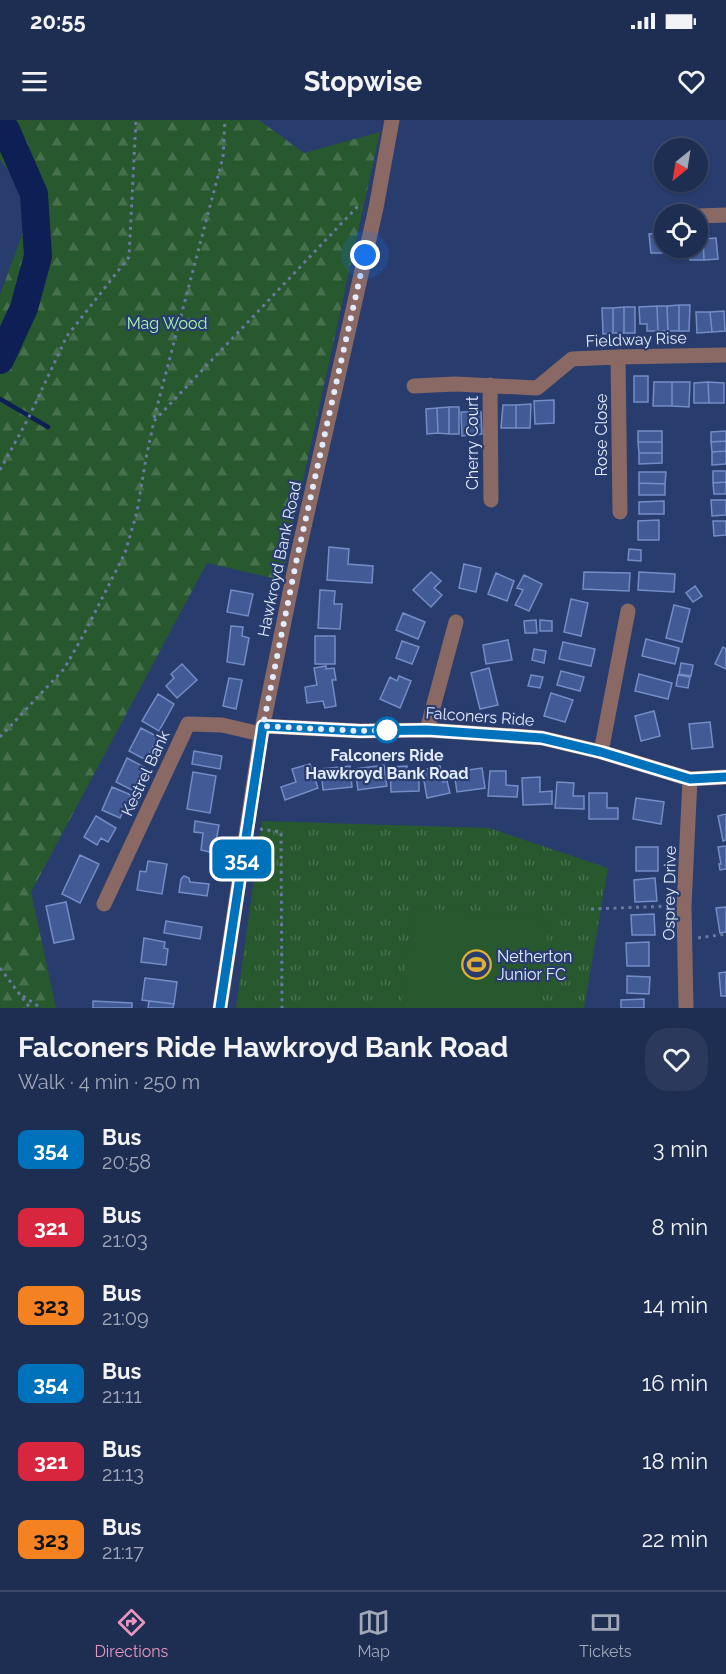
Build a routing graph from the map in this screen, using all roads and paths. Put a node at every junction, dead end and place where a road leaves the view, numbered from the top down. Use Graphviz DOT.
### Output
graph roads {
  1 [pos="136,120"];
  2 [pos="225,120"];
  3 [pos="392,120"];
  4 [pos="376,208"];
  5 [pos="726,215"];
  6 [pos="708,216"];
  7 [pos="726,355"];
  8 [pos="618,357"];
  9 [pos="414,386"];
  10 [pos="490,386"];
  11 [pos="154,421"];
  12 [pos="0,470"];
  13 [pos="491,500"];
  14 [pos="620,512"];
  15 [pos="628,611"];
  16 [pos="456,622"];
  17 [pos="262,730"];
  18 [pos="427,730"];
  19 [pos="0,737"];
  20 [pos="601,752"];
  21 [pos="726,777"];
  22 [pos="690,779"];
  23 [pos="247,827"];
  24 [pos="104,904"];
  25 [pos="684,906"];
  26 [pos="591,909"];
  27 [pos="726,934"];
  28 [pos="685,939"];
  29 [pos="0,968"];
  30 [pos="19,994"];
  31 [pos="30,1008"];
  32 [pos="41,1008"];
  33 [pos="220,1008"];
  34 [pos="282,1008"];
  35 [pos="686,1008"];
  1 -- 12 [label="path"];
  2 -- 11 [label="path"];
  3 -- 4 [label="street, Hawkroyd Bank Road"];
  4 -- 11 [label="path"];
  4 -- 17 [label="street, Hawkroyd Bank Road"];
  5 -- 6 [label="street"];
  7 -- 8 [label="street, Fieldway Rise"];
  8 -- 10 [label="street, Fieldway Rise"];
  8 -- 14 [label="street, Rose Close"];
  9 -- 10 [label="street, Fieldway Rise"];
  10 -- 13 [label="street, Cherry Court"];
  11 -- 19 [label="path"];
  15 -- 20 [label="street"];
  16 -- 18 [label="street"];
  17 -- 18 [label="street, Falconers Ride"];
  17 -- 23 [label="street, Hawkroyd Bank Road"];
  17 -- 24 [label="street, Kestrel Bank"];
  18 -- 20 [label="street, Falconers Ride"];
  20 -- 22 [label="street, Falconers Ride"];
  21 -- 22 [label="street, Falconers Ride"];
  22 -- 25 [label="street, Osprey Drive"];
  23 -- 33 [label="street, Hawkroyd Bank Road"];
  23 -- 34 [label="path"];
  25 -- 26 [label="path"];
  25 -- 28 [label="street, Osprey Drive"];
  27 -- 28 [label="path"];
  28 -- 35 [label="street, Osprey Drive"];
  29 -- 30 [label="path"];
  30 -- 31 [label="path"];
  30 -- 32 [label="path"];
}
